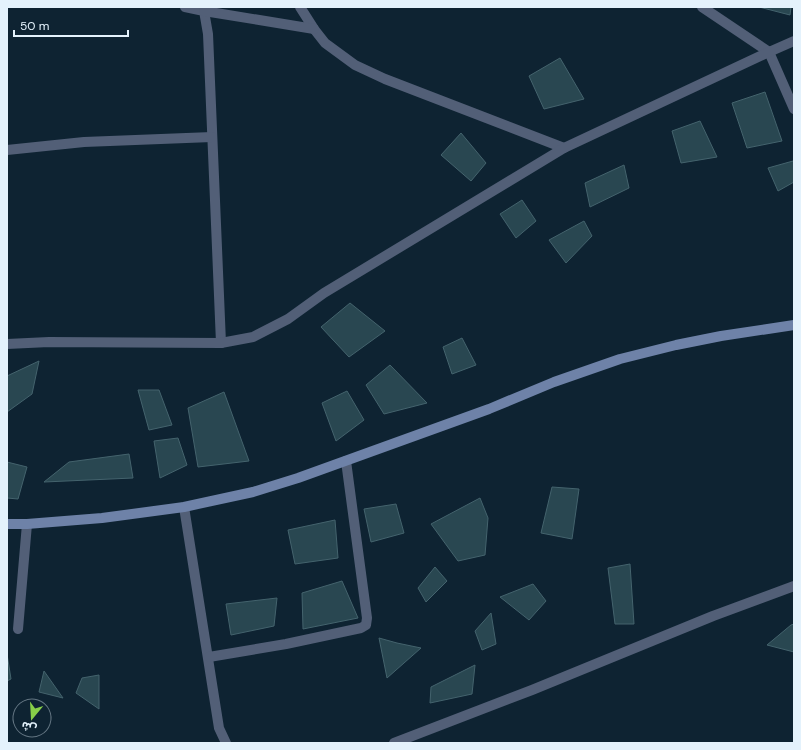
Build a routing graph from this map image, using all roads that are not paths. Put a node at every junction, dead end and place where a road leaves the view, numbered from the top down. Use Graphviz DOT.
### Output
graph roads {
  1 [pos="185,7"];
  2 [pos="300,7"];
  3 [pos="702,7"];
  4 [pos="204,10"];
  5 [pos="314,29"];
  6 [pos="794,41"];
  7 [pos="769,52"];
  8 [pos="794,108"];
  9 [pos="212,137"];
  10 [pos="564,148"];
  11 [pos="7,150"];
  12 [pos="794,325"];
  13 [pos="221,343"];
  14 [pos="7,344"];
  15 [pos="346,461"];
  16 [pos="184,507"];
  17 [pos="7,524"];
  18 [pos="27,524"];
  19 [pos="794,586"];
  20 [pos="18,629"];
  21 [pos="209,658"];
  22 [pos="226,743"];
  23 [pos="394,743"];
  1 -- 4 [label="street"];
  2 -- 5 [label="street"];
  3 -- 7 [label="street"];
  4 -- 5 [label="street"];
  4 -- 9 [label="street"];
  5 -- 10 [label="street"];
  6 -- 7 [label="street"];
  7 -- 8 [label="street"];
  7 -- 10 [label="street"];
  9 -- 11 [label="street"];
  9 -- 13 [label="street"];
  10 -- 13 [label="street"];
  12 -- 15 [label="main road"];
  13 -- 14 [label="street"];
  15 -- 16 [label="main road"];
  15 -- 21 [label="street"];
  16 -- 18 [label="main road"];
  16 -- 21 [label="street"];
  17 -- 18 [label="main road"];
  18 -- 20 [label="street"];
  19 -- 23 [label="street"];
  21 -- 22 [label="street"];
}
